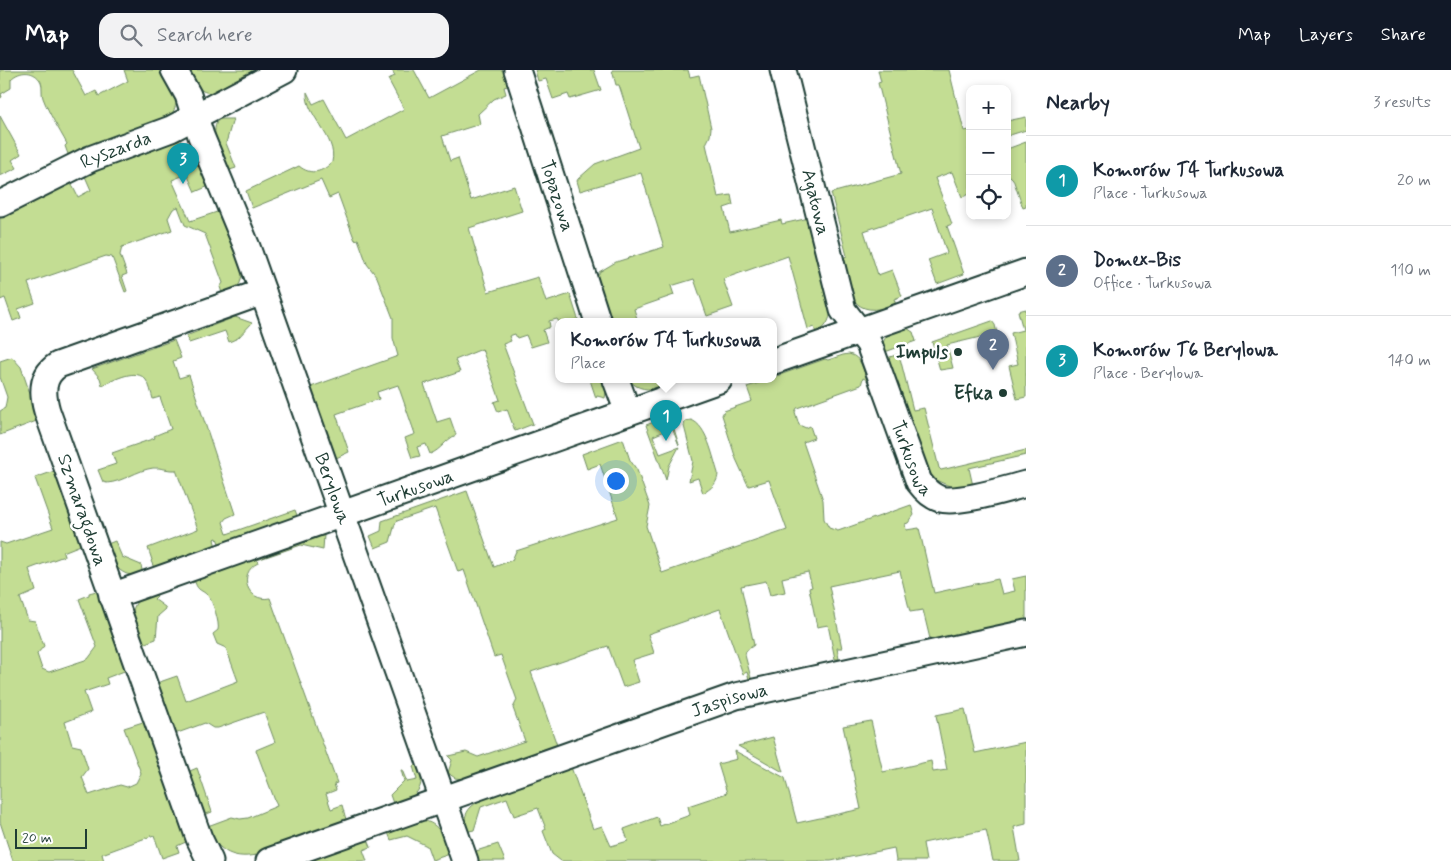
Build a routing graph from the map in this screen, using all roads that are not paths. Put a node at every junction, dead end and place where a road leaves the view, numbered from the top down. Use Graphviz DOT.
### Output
graph roads {
  1 [pos="174,70"];
  2 [pos="284,70"];
  3 [pos="518,70"];
  4 [pos="783,70"];
  5 [pos="195,117"];
  6 [pos="0,204"];
  7 [pos="1026,272"];
  8 [pos="263,292"];
  9 [pos="597,318"];
  10 [pos="857,330"];
  11 [pos="777,360"];
  12 [pos="617,383"];
  13 [pos="710,383"];
  14 [pos="628,412"];
  15 [pos="1026,484"];
  16 [pos="341,514"];
  17 [pos="112,596"];
  18 [pos="1026,633"];
  19 [pos="443,800"];
  20 [pos="210,861"];
  21 [pos="269,861"];
  22 [pos="465,861"];
  1 -- 5 [label="street, Berylowa"];
  2 -- 5 [label="street, Ryszarda"];
  3 -- 9 [label="street, Topazowa"];
  4 -- 10 [label="street, Agatowa"];
  5 -- 6 [label="street, Ryszarda"];
  5 -- 8 [label="street, Berylowa"];
  7 -- 10 [label="street"];
  8 -- 16 [label="street, Berylowa"];
  8 -- 17 [label="street, Szmaragdowa"];
  10 -- 11 [label="street"];
  10 -- 15 [label="street, Turkusowa"];
  12 -- 14 [label="street"];
  13 -- 14 [label="street, Turkusowa"];
  14 -- 16 [label="street, Turkusowa"];
  16 -- 17 [label="street, Turkusowa"];
  16 -- 19 [label="street, Berylowa"];
  17 -- 20 [label="street, Szmaragdowa"];
  18 -- 19 [label="street, Jaspisowa"];
  19 -- 21 [label="street"];
  19 -- 22 [label="street, Berylowa"];
}
